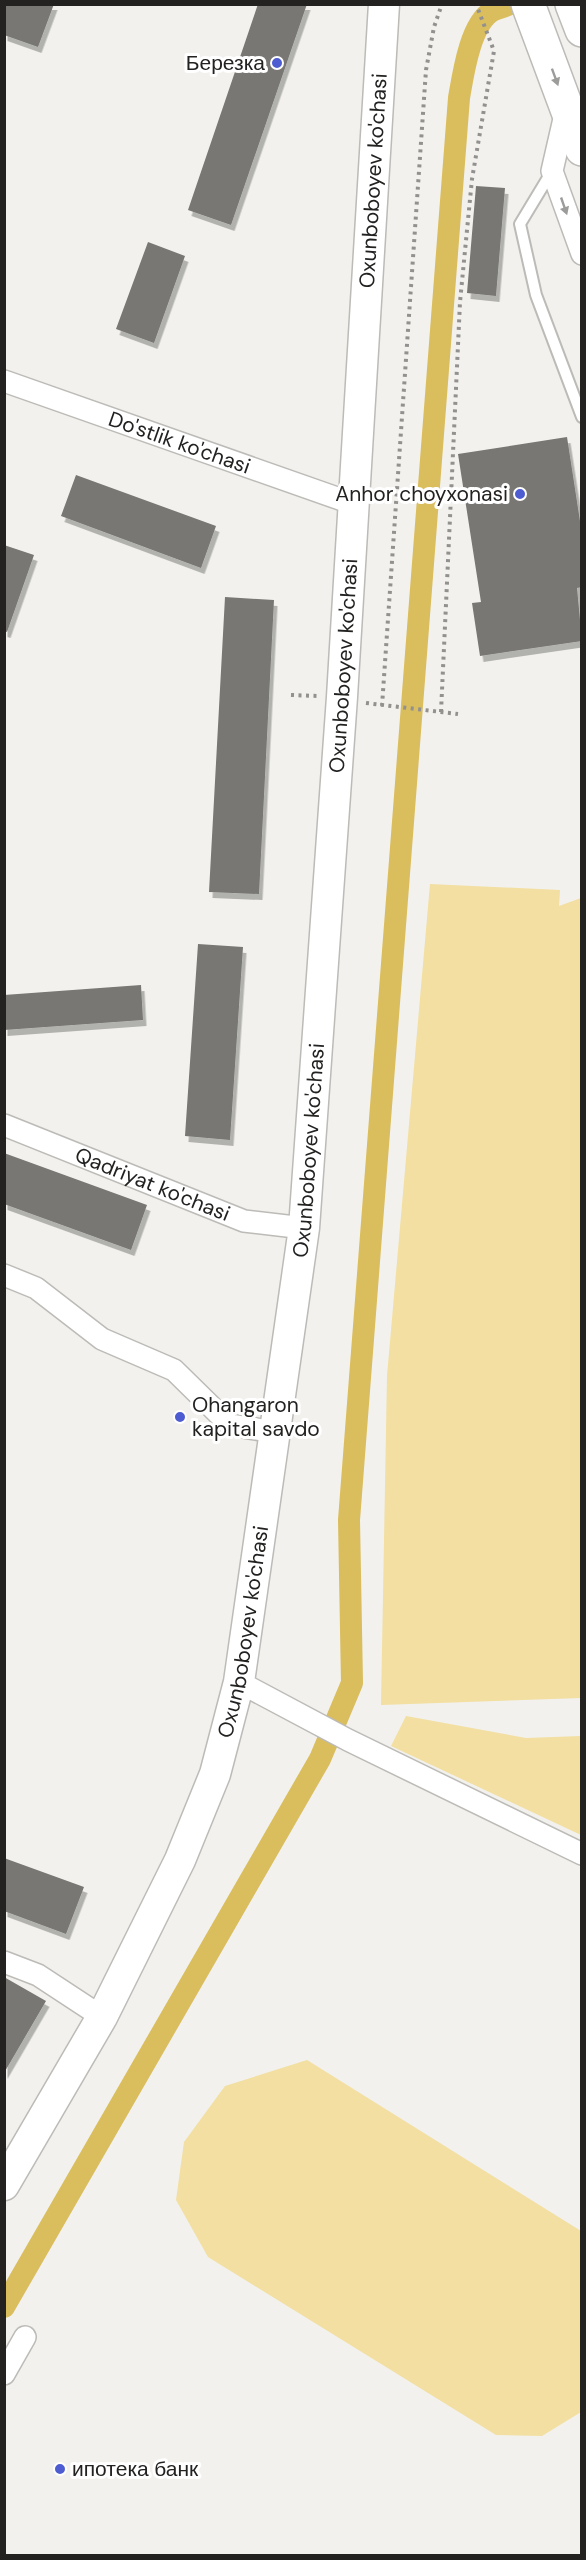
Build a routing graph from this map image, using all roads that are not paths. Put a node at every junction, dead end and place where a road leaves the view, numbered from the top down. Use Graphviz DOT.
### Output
graph roads {
  1 [pos="384,4"];
  2 [pos="401,4"];
  3 [pos="528,4"];
  4 [pos="572,4"];
  5 [pos="581,29"];
  6 [pos="382,60"];
  7 [pos="567,109"];
  8 [pos="582,148"];
  9 [pos="552,171"];
  10 [pos="582,254"];
  11 [pos="4,381"];
  12 [pos="582,417"];
  13 [pos="354,504"];
  14 [pos="4,1125"];
  15 [pos="304,1228"];
  16 [pos="4,1275"];
  17 [pos="275,1431"];
  18 [pos="239,1682"];
  19 [pos="582,1854"];
  20 [pos="4,1962"];
  21 [pos="102,2017"];
  22 [pos="4,2185"];
  23 [pos="25,2337"];
  24 [pos="4,2374"];
  1 -- 6 [label="main road, Oxunboboyev ko'chasi"];
  2 -- 6 [label="main road, Oxunboboyev ko'chasi"];
  3 -- 7 [label="highway, one-way"];
  4 -- 5 [label="highway"];
  6 -- 13 [label="main road, Oxunboboyev ko'chasi"];
  7 -- 8 [label="highway"];
  7 -- 9 [label="street"];
  9 -- 10 [label="street, one-way"];
  9 -- 12 [label="lane"];
  11 -- 13 [label="street, Do'stlik ko'chasi"];
  13 -- 15 [label="main road, Oxunboboyev ko'chasi"];
  14 -- 15 [label="street, Qadriyat ko'chasi"];
  15 -- 17 [label="main road, Oxunboboyev ko'chasi"];
  16 -- 17 [label="street"];
  17 -- 18 [label="main road, Oxunboboyev ko'chasi"];
  18 -- 19 [label="street"];
  18 -- 21 [label="main road, Oxunboboyev ko'chasi"];
  20 -- 21 [label="street"];
  21 -- 22 [label="main road, Oxunboboyev ko'chasi"];
  23 -- 24 [label="street"];
}
